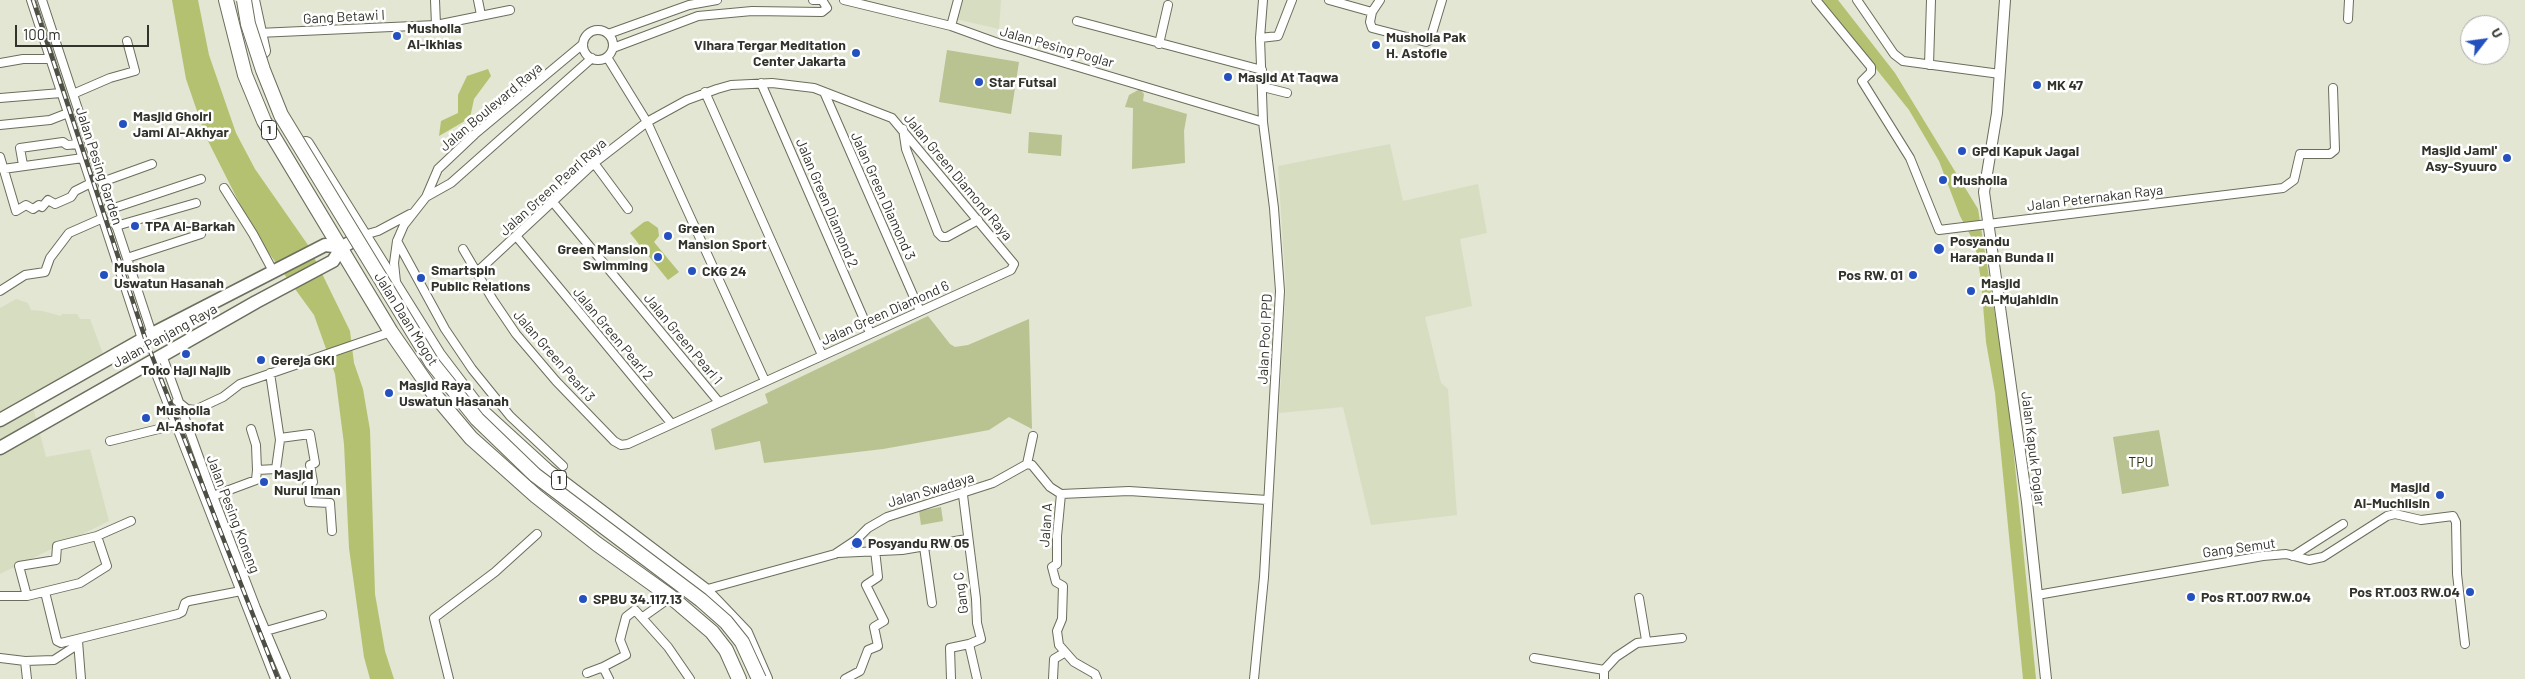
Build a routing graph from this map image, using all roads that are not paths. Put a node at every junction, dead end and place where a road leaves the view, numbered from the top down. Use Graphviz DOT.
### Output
graph roads {
  1 [pos="30,0"];
  2 [pos="42,0"];
  3 [pos="226,0"];
  4 [pos="237,0"];
  5 [pos="244,0"];
  6 [pos="252,0"];
  7 [pos="435,0"];
  8 [pos="478,0"];
  9 [pos="718,0"];
  10 [pos="813,0"];
  11 [pos="844,0"];
  12 [pos="958,0"];
  13 [pos="1262,0"];
  14 [pos="1292,0"];
  15 [pos="1329,0"];
  16 [pos="1380,0"];
  17 [pos="1442,0"];
  18 [pos="1816,0"];
  19 [pos="1857,0"];
  20 [pos="1931,0"];
  21 [pos="2005,0"];
  22 [pos="2349,0"];
  23 [pos="1168,5"];
  24 [pos="510,10"];
  25 [pos="1372,12"];
  26 [pos="481,15"];
  27 [pos="2348,19"];
  28 [pos="1077,21"];
  29 [pos="436,25"];
  30 [pos="951,26"];
  31 [pos="258,33"];
  32 [pos="608,34"];
  33 [pos="1260,38"];
  34 [pos="127,41"];
  35 [pos="583,44"];
  36 [pos="1159,44"];
  37 [pos="612,48"];
  38 [pos="607,57"];
  39 [pos="592,58"];
  40 [pos="50,60"];
  41 [pos="0,63"];
  42 [pos="1929,65"];
  43 [pos="1262,70"];
  44 [pos="2000,74"];
  45 [pos="761,83"];
  46 [pos="1263,87"];
  47 [pos="2333,88"];
  48 [pos="705,92"];
  49 [pos="824,92"];
  50 [pos="61,93"];
  51 [pos="1287,93"];
  52 [pos="73,94"];
  53 [pos="0,98"];
  54 [pos="68,113"];
  55 [pos="647,122"];
  56 [pos="1263,122"];
  57 [pos="0,125"];
  58 [pos="902,129"];
  59 [pos="78,144"];
  60 [pos="0,157"];
  61 [pos="83,158"];
  62 [pos="594,163"];
  63 [pos="152,164"];
  64 [pos="22,165"];
  65 [pos="3,169"];
  66 [pos="200,179"];
  67 [pos="102,182"];
  68 [pos="91,183"];
  69 [pos="224,188"];
  70 [pos="426,196"];
  71 [pos="552,201"];
  72 [pos="196,202"];
  73 [pos="111,209"];
  74 [pos="628,209"];
  75 [pos="414,211"];
  76 [pos="103,218"];
  77 [pos="978,220"];
  78 [pos="1985,224"];
  79 [pos="116,226"];
  80 [pos="201,234"];
  81 [pos="364,235"];
  82 [pos="517,237"];
  83 [pos="397,242"];
  84 [pos="342,247"];
  85 [pos="463,249"];
  86 [pos="127,258"];
  87 [pos="352,265"];
  88 [pos="1014,267"];
  89 [pos="275,271"];
  90 [pos="477,272"];
  91 [pos="396,285"];
  92 [pos="0,291"];
  93 [pos="920,311"];
  94 [pos="391,332"];
  95 [pos="870,333"];
  96 [pos="147,337"];
  97 [pos="822,355"];
  98 [pos="156,358"];
  99 [pos="270,373"];
  100 [pos="765,381"];
  101 [pos="465,392"];
  102 [pos="177,401"];
  103 [pos="718,401"];
  104 [pos="446,409"];
  105 [pos="480,409"];
  106 [pos="0,420"];
  107 [pos="671,423"];
  108 [pos="175,425"];
  109 [pos="461,427"];
  110 [pos="251,429"];
  111 [pos="1033,436"];
  112 [pos="280,438"];
  113 [pos="110,442"];
  114 [pos="621,445"];
  115 [pos="0,448"];
  116 [pos="556,459"];
  117 [pos="1027,464"];
  118 [pos="563,466"];
  119 [pos="257,470"];
  120 [pos="547,470"];
  121 [pos="1061,494"];
  122 [pos="963,495"];
  123 [pos="212,496"];
  124 [pos="1267,500"];
  125 [pos="131,521"];
  126 [pos="2343,524"];
  127 [pos="332,531"];
  128 [pos="537,534"];
  129 [pos="97,536"];
  130 [pos="967,539"];
  131 [pos="924,548"];
  132 [pos="875,550"];
  133 [pos="835,554"];
  134 [pos="2293,556"];
  135 [pos="704,590"];
  136 [pos="240,591"];
  137 [pos="45,592"];
  138 [pos="2037,595"];
  139 [pos="0,596"];
  140 [pos="27,596"];
  141 [pos="671,597"];
  142 [pos="1639,598"];
  143 [pos="932,602"];
  144 [pos="322,615"];
  145 [pos="643,617"];
  146 [pos="266,631"];
  147 [pos="1682,638"];
  148 [pos="1646,640"];
  149 [pos="78,642"];
  150 [pos="969,644"];
  151 [pos="2465,644"];
  152 [pos="1064,653"];
  153 [pos="0,658"];
  154 [pos="1534,658"];
  155 [pos="25,661"];
  156 [pos="604,667"];
  157 [pos="1604,670"];
  158 [pos="587,673"];
  159 [pos="860,675"];
  160 [pos="27,679"];
  161 [pos="81,679"];
  162 [pos="275,679"];
  163 [pos="286,679"];
  164 [pos="449,679"];
  165 [pos="609,679"];
  166 [pos="690,679"];
  167 [pos="739,679"];
  168 [pos="751,679"];
  169 [pos="759,679"];
  170 [pos="765,679"];
  171 [pos="844,679"];
  172 [pos="951,679"];
  173 [pos="977,679"];
  174 [pos="1053,679"];
  175 [pos="1097,679"];
  176 [pos="1254,679"];
  177 [pos="1604,679"];
  178 [pos="2046,679"];
  1 -- 40 [label="street, Jalan Pesing Garden"];
  2 -- 52 [label="street"];
  3 -- 84 [label="highway, Jalan Daan Mogot / 1"];
  4 -- 168 [label="highway, Jalan Daan Mogot / 1"];
  5 -- 169 [label="highway, Jalan Daan Mogot / 1, bridge"];
  6 -- 31 [label="highway, Jalan Daan Mogot / 1"];
  7 -- 29 [label="street"];
  8 -- 26 [label="street"];
  9 -- 32 [label="street"];
  10 -- 37 [label="street"];
  11 -- 30 [label="street, Jalan Pesing Poglar"];
  12 -- 30 [label="street"];
  13 -- 33 [label="street, Jalan Pool PPD"];
  14 -- 33 [label="street"];
  15 -- 25 [label="street"];
  16 -- 25 [label="street"];
  17 -- 25 [label="street"];
  18 -- 78 [label="street, Jalan Peternakan Raya"];
  19 -- 42 [label="street"];
  20 -- 42 [label="street"];
  21 -- 44 [label="street, Jalan Kapuk Poglar"];
  22 -- 27 [label="street"];
  23 -- 36 [label="street"];
  24 -- 26 [label="street, Gang Betawi I"];
  26 -- 29 [label="street, Gang Betawi I"];
  28 -- 36 [label="street"];
  29 -- 31 [label="street, Gang Betawi I"];
  30 -- 56 [label="street, Jalan Pesing Poglar"];
  31 -- 81 [label="highway, Jalan Daan Mogot / 1"];
  32 -- 35 [label="street"];
  32 -- 37 [label="street"];
  33 -- 43 [label="street, Jalan Pool PPD"];
  34 -- 52 [label="street"];
  35 -- 39 [label="street"];
  35 -- 70 [label="street, Jalan Boulevard Raya"];
  36 -- 43 [label="street"];
  37 -- 38 [label="street"];
  38 -- 39 [label="street"];
  38 -- 55 [label="street"];
  39 -- 70 [label="street, Jalan Boulevard Raya"];
  40 -- 41 [label="street"];
  40 -- 50 [label="street, Jalan Pesing Garden"];
  42 -- 44 [label="street"];
  43 -- 46 [label="street, Jalan Pool PPD"];
  44 -- 78 [label="street, Jalan Kapuk Poglar"];
  45 -- 48 [label="street, Jalan Green Diamond Raya"];
  45 -- 49 [label="street, Jalan Green Diamond Raya"];
  45 -- 95 [label="street, Jalan Green Diamond 2"];
  46 -- 51 [label="street"];
  46 -- 56 [label="street, Jalan Pool PPD"];
  47 -- 78 [label="street, Jalan Peternakan Raya"];
  48 -- 55 [label="street, Jalan Green Diamond Raya"];
  48 -- 97 [label="street"];
  49 -- 58 [label="street, Jalan Green Diamond Raya"];
  49 -- 93 [label="street, Jalan Green Diamond 3"];
  50 -- 53 [label="street"];
  50 -- 54 [label="street, Jalan Pesing Garden"];
  52 -- 67 [label="street"];
  54 -- 57 [label="street"];
  54 -- 59 [label="street, Jalan Pesing Garden"];
  55 -- 62 [label="street, Jalan Green Pearl Raya"];
  55 -- 100 [label="street"];
  56 -- 124 [label="street, Jalan Pool PPD"];
  58 -- 77 [label="street, Jalan Green Diamond Raya"];
  58 -- 77 [label="street"];
  59 -- 61 [label="street, Jalan Pesing Garden"];
  59 -- 64 [label="street"];
  60 -- 65 [label="street"];
  61 -- 64 [label="street"];
  61 -- 68 [label="street, Jalan Pesing Garden"];
  62 -- 71 [label="street, Jalan Green Pearl Raya"];
  62 -- 74 [label="street"];
  63 -- 67 [label="street"];
  64 -- 65 [label="street"];
  65 -- 68 [label="street"];
  66 -- 73 [label="street"];
  67 -- 73 [label="street"];
  68 -- 76 [label="street, Jalan Pesing Garden"];
  69 -- 89 [label="street"];
  70 -- 75 [label="street, Jalan Boulevard Raya"];
  71 -- 82 [label="street, Jalan Green Pearl Raya"];
  71 -- 103 [label="street, Jalan Green Pearl 1"];
  72 -- 79 [label="street"];
  73 -- 79 [label="street"];
  75 -- 81 [label="street, Jalan Boulevard Raya"];
  75 -- 83 [label="street, Jalan Boulevard Raya"];
  76 -- 92 [label="street"];
  76 -- 96 [label="street, Jalan Pesing Garden"];
  77 -- 88 [label="street, Jalan Green Diamond Raya"];
  78 -- 138 [label="street, Jalan Kapuk Poglar"];
  79 -- 86 [label="street"];
  80 -- 86 [label="street"];
  81 -- 84 [label="main road"];
  81 -- 87 [label="highway"];
  81 -- 91 [label="highway, Jalan Daan Mogot / 1"];
  82 -- 90 [label="street, Jalan Green Pearl Raya"];
  82 -- 107 [label="street, Jalan Green Pearl 2"];
  83 -- 91 [label="street, Jalan Boulevard Raya"];
  83 -- 116 [label="street"];
  84 -- 87 [label="highway, Jalan Daan Mogot / 1"];
  84 -- 89 [label="main road, Jalan Panjang Raya"];
  84 -- 98 [label="main road, Jalan Panjang Raya"];
  85 -- 90 [label="street, Jalan Green Pearl 3"];
  86 -- 96 [label="street"];
  87 -- 94 [label="highway, Jalan Daan Mogot / 1"];
  88 -- 93 [label="street, Jalan Green Diamond 6"];
  89 -- 96 [label="main road, Jalan Panjang Raya"];
  90 -- 114 [label="street, Jalan Green Pearl 3"];
  91 -- 101 [label="highway, Jalan Daan Mogot / 1"];
  93 -- 95 [label="street, Jalan Green Diamond 6"];
  94 -- 99 [label="street"];
  94 -- 104 [label="highway, Jalan Daan Mogot / 1"];
  95 -- 97 [label="street, Jalan Green Diamond 6"];
  96 -- 98 [label="main road"];
  96 -- 106 [label="main road, Jalan Panjang Raya"];
  97 -- 100 [label="street, Jalan Green Diamond 6"];
  98 -- 102 [label="street, Jalan Pesing Koneng"];
  98 -- 108 [label="street"];
  98 -- 115 [label="main road, Jalan Panjang Raya"];
  99 -- 102 [label="street"];
  99 -- 112 [label="street"];
  100 -- 103 [label="street, Jalan Green Diamond 6"];
  101 -- 104 [label="highway"];
  101 -- 105 [label="highway, Jalan Daan Mogot / 1"];
  102 -- 123 [label="street, Jalan Pesing Koneng"];
  103 -- 107 [label="street, Jalan Green Diamond 6"];
  104 -- 109 [label="highway, Jalan Daan Mogot / 1"];
  105 -- 109 [label="highway"];
  105 -- 120 [label="highway, Jalan Daan Mogot / 1"];
  107 -- 114 [label="street, Jalan Green Diamond 6"];
  108 -- 113 [label="street"];
  108 -- 136 [label="street"];
  109 -- 141 [label="highway, Jalan Daan Mogot / 1"];
  110 -- 119 [label="street"];
  111 -- 117 [label="street"];
  112 -- 119 [label="street"];
  112 -- 127 [label="street"];
  116 -- 118 [label="street"];
  116 -- 120 [label="street"];
  117 -- 121 [label="street"];
  117 -- 122 [label="street, Jalan Swadaya"];
  119 -- 123 [label="street"];
  120 -- 135 [label="highway, Jalan Daan Mogot / 1"];
  121 -- 124 [label="street"];
  121 -- 152 [label="street, Jalan A"];
  122 -- 130 [label="street, Gang C"];
  122 -- 133 [label="street, Jalan Swadaya"];
  123 -- 146 [label="street, Jalan Pesing Koneng"];
  124 -- 176 [label="street, Jalan Pool PPD"];
  125 -- 129 [label="street"];
  126 -- 134 [label="street"];
  128 -- 164 [label="street"];
  129 -- 137 [label="street"];
  129 -- 140 [label="street"];
  130 -- 131 [label="street"];
  130 -- 150 [label="street, Gang C"];
  131 -- 132 [label="street"];
  131 -- 143 [label="street"];
  132 -- 133 [label="street"];
  132 -- 159 [label="street"];
  133 -- 135 [label="street, Jalan Swadaya"];
  134 -- 138 [label="street, Gang Semut"];
  134 -- 151 [label="street, Gang Semut"];
  135 -- 170 [label="highway, Jalan Daan Mogot / 1"];
  136 -- 149 [label="street"];
  136 -- 162 [label="street"];
  137 -- 140 [label="street"];
  137 -- 149 [label="street"];
  138 -- 178 [label="street, Jalan Kapuk Poglar"];
  139 -- 140 [label="street"];
  141 -- 145 [label="street"];
  141 -- 167 [label="highway, Jalan Daan Mogot / 1"];
  142 -- 148 [label="street"];
  144 -- 146 [label="street"];
  145 -- 156 [label="street"];
  145 -- 166 [label="street"];
  146 -- 163 [label="street, Jalan Pesing Koneng"];
  147 -- 148 [label="street"];
  148 -- 157 [label="street"];
  149 -- 155 [label="street"];
  149 -- 161 [label="street"];
  150 -- 172 [label="street"];
  150 -- 173 [label="street"];
  152 -- 174 [label="street"];
  152 -- 175 [label="street"];
  153 -- 155 [label="street"];
  154 -- 157 [label="street"];
  155 -- 160 [label="street"];
  156 -- 158 [label="street"];
  156 -- 165 [label="street"];
  157 -- 177 [label="street"];
  159 -- 171 [label="street"];
}
